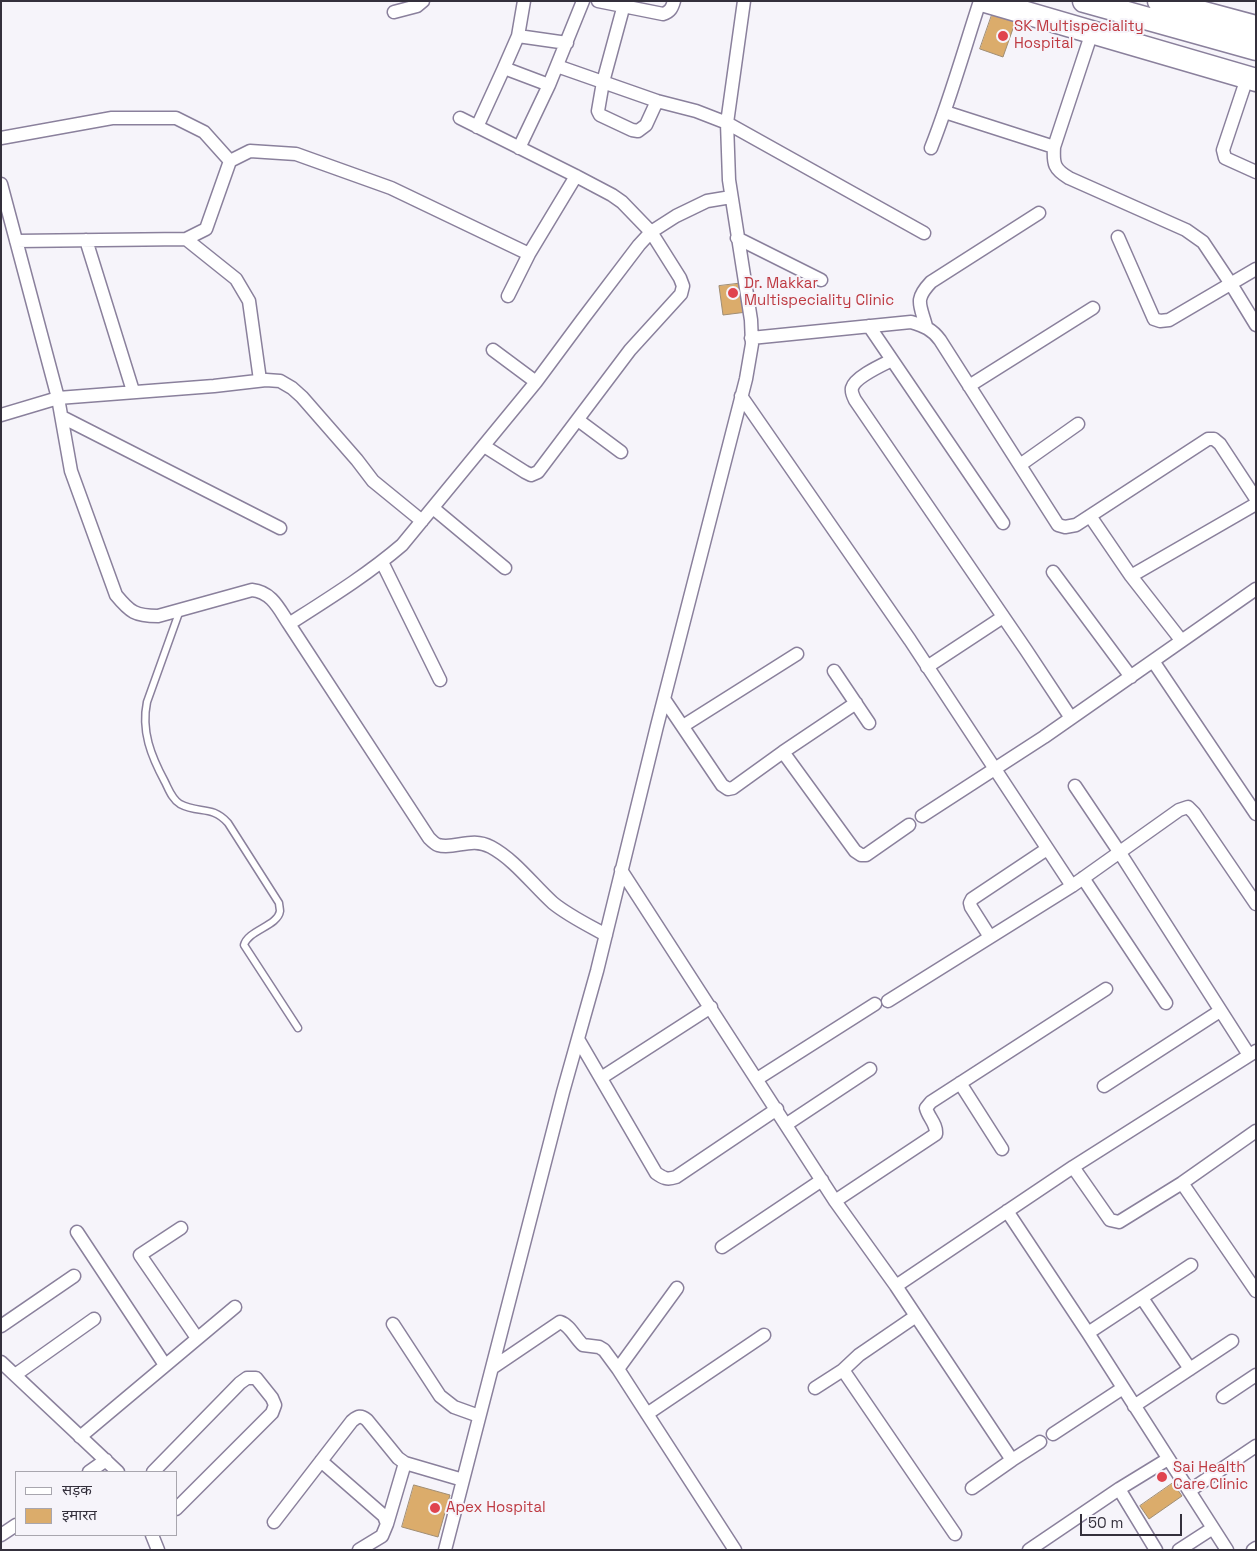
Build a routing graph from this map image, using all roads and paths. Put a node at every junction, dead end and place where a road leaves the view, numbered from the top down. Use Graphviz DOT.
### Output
graph roads {
  1 [pos="423,1"];
  2 [pos="524,1"];
  3 [pos="582,1"];
  4 [pos="598,1"];
  5 [pos="674,1"];
  6 [pos="744,1"];
  7 [pos="980,1"];
  8 [pos="986,1"];
  9 [pos="1023,1"];
  10 [pos="1084,1"];
  11 [pos="1160,1"];
  12 [pos="624,3"];
  13 [pos="394,12"];
  14 [pos="1256,27"];
  15 [pos="1092,32"];
  16 [pos="518,36"];
  17 [pos="567,43"];
  18 [pos="1256,49"];
  19 [pos="557,66"];
  20 [pos="504,68"];
  21 [pos="1253,75"];
  22 [pos="603,82"];
  23 [pos="549,85"];
  24 [pos="657,101"];
  25 [pos="945,112"];
  26 [pos="460,118"];
  27 [pos="727,124"];
  28 [pos="477,127"];
  29 [pos="1,138"];
  30 [pos="1054,147"];
  31 [pos="519,148"];
  32 [pos="932,148"];
  33 [pos="230,160"];
  34 [pos="1256,172"];
  35 [pos="576,176"];
  36 [pos="1,184"];
  37 [pos="731,197"];
  38 [pos="1039,213"];
  39 [pos="651,232"];
  40 [pos="924,233"];
  41 [pos="1118,237"];
  42 [pos="737,238"];
  43 [pos="186,239"];
  44 [pos="86,240"];
  45 [pos="16,241"];
  46 [pos="529,254"];
  47 [pos="1256,269"];
  48 [pos="821,280"];
  49 [pos="1231,284"];
  50 [pos="508,296"];
  51 [pos="1093,308"];
  52 [pos="1256,325"];
  53 [pos="869,326"];
  54 [pos="926,326"];
  55 [pos="752,338"];
  56 [pos="493,350"];
  57 [pos="892,360"];
  58 [pos="260,380"];
  59 [pos="536,382"];
  60 [pos="969,386"];
  61 [pos="134,391"];
  62 [pos="742,396"];
  63 [pos="58,398"];
  64 [pos="1,415"];
  65 [pos="62,417"];
  66 [pos="578,420"];
  67 [pos="1078,424"];
  68 [pos="484,446"];
  69 [pos="621,452"];
  70 [pos="1020,465"];
  71 [pos="1256,499"];
  72 [pos="1256,504"];
  73 [pos="433,508"];
  74 [pos="1090,516"];
  75 [pos="422,521"];
  76 [pos="1003,523"];
  77 [pos="280,528"];
  78 [pos="382,562"];
  79 [pos="505,568"];
  80 [pos="1053,572"];
  81 [pos="1131,576"];
  82 [pos="1256,589"];
  83 [pos="180,609"];
  84 [pos="1004,617"];
  85 [pos="289,624"];
  86 [pos="1181,640"];
  87 [pos="797,654"];
  88 [pos="1153,661"];
  89 [pos="928,667"];
  90 [pos="834,671"];
  91 [pos="1131,677"];
  92 [pos="440,680"];
  93 [pos="664,699"];
  94 [pos="856,703"];
  95 [pos="1071,718"];
  96 [pos="869,723"];
  97 [pos="682,726"];
  98 [pos="783,752"];
  99 [pos="994,769"];
  100 [pos="1075,786"];
  101 [pos="1256,814"];
  102 [pos="922,816"];
  103 [pos="909,825"];
  104 [pos="1047,849"];
  105 [pos="1120,853"];
  106 [pos="622,870"];
  107 [pos="1083,878"];
  108 [pos="1072,886"];
  109 [pos="1256,904"];
  110 [pos="606,935"];
  111 [pos="990,937"];
  112 [pos="1106,989"];
  113 [pos="888,1001"];
  114 [pos="1166,1003"];
  115 [pos="875,1004"];
  116 [pos="711,1007"];
  117 [pos="1220,1011"];
  118 [pos="298,1028"];
  119 [pos="578,1039"];
  120 [pos="1253,1053"];
  121 [pos="870,1069"];
  122 [pos="601,1078"];
  123 [pos="758,1079"];
  124 [pos="960,1083"];
  125 [pos="1104,1086"];
  126 [pos="777,1109"];
  127 [pos="787,1124"];
  128 [pos="1255,1132"];
  129 [pos="1002,1149"];
  130 [pos="1073,1167"];
  131 [pos="822,1180"];
  132 [pos="1182,1182"];
  133 [pos="835,1201"];
  134 [pos="1007,1211"];
  135 [pos="181,1228"];
  136 [pos="77,1232"];
  137 [pos="722,1247"];
  138 [pos="1191,1265"];
  139 [pos="74,1276"];
  140 [pos="896,1286"];
  141 [pos="677,1288"];
  142 [pos="1256,1291"];
  143 [pos="1142,1298"];
  144 [pos="235,1307"];
  145 [pos="916,1316"];
  146 [pos="94,1319"];
  147 [pos="393,1324"];
  148 [pos="1,1326"];
  149 [pos="1088,1333"];
  150 [pos="764,1334"];
  151 [pos="197,1338"];
  152 [pos="1232,1342"];
  153 [pos="1,1362"];
  154 [pos="165,1365"];
  155 [pos="492,1368"];
  156 [pos="618,1369"];
  157 [pos="1190,1369"];
  158 [pos="843,1370"];
  159 [pos="15,1375"];
  160 [pos="1256,1375"];
  161 [pos="816,1388"];
  162 [pos="1123,1388"];
  163 [pos="1223,1397"];
  164 [pos="1134,1406"];
  165 [pos="648,1414"];
  166 [pos="479,1416"];
  167 [pos="1053,1434"];
  168 [pos="80,1437"];
  169 [pos="1040,1442"];
  170 [pos="1256,1446"];
  171 [pos="106,1460"];
  172 [pos="321,1460"];
  173 [pos="1012,1460"];
  174 [pos="1168,1460"];
  175 [pos="405,1463"];
  176 [pos="90,1471"];
  177 [pos="117,1471"];
  178 [pos="154,1471"];
  179 [pos="463,1480"];
  180 [pos="972,1488"];
  181 [pos="1119,1489"];
  182 [pos="1189,1491"];
  183 [pos="178,1507"];
  184 [pos="274,1522"];
  185 [pos="387,1524"];
  186 [pos="15,1526"];
  187 [pos="1213,1528"];
  188 [pos="955,1534"];
  189 [pos="1,1535"];
  190 [pos="152,1536"];
  191 [pos="1256,1548"];
  192 [pos="158,1550"];
  193 [pos="359,1550"];
  194 [pos="445,1550"];
  195 [pos="735,1550"];
  196 [pos="1029,1550"];
  197 [pos="1156,1550"];
  198 [pos="1179,1550"];
  199 [pos="1227,1550"];
  200 [pos="1253,1550"];
  1 -- 13 [label="street"];
  2 -- 16 [label="street"];
  3 -- 17 [label="street"];
  4 -- 12 [label="street"];
  5 -- 12 [label="street"];
  6 -- 27 [label="street"];
  7 -- 25 [label="street"];
  8 -- 15 [label="highway"];
  9 -- 21 [label="highway"];
  10 -- 18 [label="highway"];
  11 -- 14 [label="highway"];
  12 -- 22 [label="street"];
  15 -- 21 [label="highway"];
  15 -- 30 [label="street"];
  16 -- 17 [label="street"];
  16 -- 20 [label="street"];
  17 -- 19 [label="street"];
  19 -- 22 [label="street"];
  19 -- 23 [label="street"];
  20 -- 23 [label="street"];
  20 -- 28 [label="street"];
  21 -- 34 [label="street"];
  22 -- 24 [label="street"];
  22 -- 24 [label="street"];
  23 -- 31 [label="street"];
  24 -- 27 [label="street"];
  25 -- 30 [label="street"];
  25 -- 32 [label="street"];
  26 -- 28 [label="street"];
  27 -- 37 [label="street"];
  27 -- 40 [label="street"];
  28 -- 31 [label="street"];
  29 -- 33 [label="street"];
  30 -- 49 [label="street"];
  31 -- 35 [label="street"];
  33 -- 43 [label="street"];
  33 -- 46 [label="street"];
  35 -- 39 [label="street"];
  35 -- 46 [label="street"];
  36 -- 45 [label="street"];
  37 -- 39 [label="street"];
  37 -- 42 [label="street"];
  38 -- 54 [label="street"];
  39 -- 59 [label="street"];
  39 -- 66 [label="street"];
  41 -- 49 [label="street"];
  42 -- 48 [label="street"];
  42 -- 55 [label="street"];
  43 -- 44 [label="street"];
  43 -- 58 [label="street"];
  44 -- 45 [label="street"];
  44 -- 61 [label="street"];
  45 -- 63 [label="street"];
  46 -- 50 [label="street"];
  47 -- 49 [label="street"];
  49 -- 52 [label="street"];
  51 -- 60 [label="street"];
  53 -- 54 [label="street"];
  53 -- 55 [label="street"];
  53 -- 57 [label="street"];
  54 -- 60 [label="street"];
  55 -- 62 [label="street"];
  56 -- 59 [label="street"];
  57 -- 76 [label="street"];
  57 -- 84 [label="street"];
  58 -- 61 [label="street"];
  58 -- 75 [label="street"];
  59 -- 68 [label="street"];
  60 -- 70 [label="street"];
  61 -- 63 [label="street"];
  62 -- 89 [label="street"];
  62 -- 93 [label="street"];
  63 -- 64 [label="street"];
  63 -- 65 [label="street"];
  65 -- 77 [label="street"];
  65 -- 83 [label="street"];
  66 -- 68 [label="street"];
  66 -- 69 [label="street"];
  67 -- 70 [label="street"];
  68 -- 73 [label="street"];
  70 -- 74 [label="street"];
  71 -- 74 [label="street"];
  72 -- 81 [label="street"];
  73 -- 75 [label="street"];
  73 -- 79 [label="street"];
  74 -- 81 [label="street"];
  75 -- 78 [label="street"];
  78 -- 85 [label="street"];
  78 -- 92 [label="street"];
  80 -- 91 [label="street"];
  81 -- 86 [label="street"];
  82 -- 86 [label="street"];
  83 -- 85 [label="street"];
  83 -- 118 [label="lane"];
  84 -- 89 [label="street"];
  84 -- 95 [label="street"];
  85 -- 110 [label="street"];
  86 -- 88 [label="street"];
  87 -- 97 [label="street"];
  88 -- 91 [label="street"];
  88 -- 101 [label="street"];
  89 -- 99 [label="street"];
  90 -- 94 [label="street"];
  91 -- 95 [label="street"];
  93 -- 97 [label="street"];
  93 -- 106 [label="street"];
  94 -- 96 [label="street"];
  94 -- 98 [label="street"];
  95 -- 99 [label="street"];
  97 -- 98 [label="street"];
  98 -- 103 [label="street"];
  99 -- 102 [label="street"];
  99 -- 104 [label="street"];
  100 -- 105 [label="street"];
  104 -- 108 [label="street"];
  104 -- 111 [label="street"];
  105 -- 107 [label="street"];
  105 -- 109 [label="street"];
  105 -- 117 [label="street"];
  106 -- 110 [label="street"];
  106 -- 116 [label="street"];
  107 -- 108 [label="street"];
  107 -- 114 [label="street"];
  108 -- 111 [label="street"];
  110 -- 119 [label="street"];
  111 -- 113 [label="street"];
  112 -- 124 [label="street"];
  115 -- 123 [label="street"];
  116 -- 122 [label="street"];
  116 -- 123 [label="street"];
  117 -- 120 [label="street"];
  117 -- 125 [label="street"];
  119 -- 122 [label="street"];
  119 -- 155 [label="street"];
  120 -- 130 [label="street"];
  121 -- 127 [label="street"];
  122 -- 126 [label="street"];
  123 -- 126 [label="street"];
  124 -- 129 [label="street"];
  124 -- 133 [label="street"];
  126 -- 127 [label="street"];
  127 -- 131 [label="street"];
  128 -- 132 [label="street"];
  130 -- 132 [label="street"];
  130 -- 134 [label="street"];
  131 -- 133 [label="street"];
  131 -- 137 [label="street"];
  132 -- 142 [label="street"];
  133 -- 140 [label="street"];
  134 -- 140 [label="street"];
  134 -- 149 [label="street"];
  135 -- 151 [label="street"];
  136 -- 154 [label="street"];
  138 -- 143 [label="street"];
  139 -- 148 [label="street"];
  140 -- 145 [label="street"];
  141 -- 156 [label="street"];
  143 -- 149 [label="street"];
  143 -- 157 [label="street"];
  144 -- 151 [label="street"];
  145 -- 158 [label="street"];
  145 -- 173 [label="street"];
  146 -- 159 [label="street"];
  147 -- 166 [label="street"];
  149 -- 162 [label="street"];
  150 -- 165 [label="street"];
  151 -- 154 [label="street"];
  152 -- 157 [label="street"];
  153 -- 159 [label="street"];
  154 -- 168 [label="street"];
  155 -- 156 [label="street"];
  155 -- 166 [label="street"];
  156 -- 165 [label="street"];
  157 -- 164 [label="street"];
  158 -- 161 [label="street"];
  158 -- 188 [label="street"];
  159 -- 168 [label="street"];
  160 -- 163 [label="street"];
  162 -- 164 [label="street"];
  162 -- 167 [label="street"];
  164 -- 174 [label="street"];
  165 -- 195 [label="street"];
  166 -- 179 [label="street"];
  168 -- 171 [label="street"];
  169 -- 173 [label="street"];
  170 -- 182 [label="street"];
  171 -- 176 [label="street"];
  171 -- 177 [label="street"];
  172 -- 175 [label="street"];
  172 -- 184 [label="street"];
  172 -- 185 [label="street"];
  173 -- 180 [label="street"];
  174 -- 181 [label="street"];
  174 -- 182 [label="street"];
  175 -- 179 [label="street"];
  175 -- 185 [label="street"];
  178 -- 183 [label="street"];
  179 -- 194 [label="street"];
  181 -- 196 [label="street"];
  181 -- 197 [label="street"];
  182 -- 187 [label="street"];
  185 -- 193 [label="street"];
  186 -- 189 [label="street"];
  187 -- 198 [label="street"];
  187 -- 199 [label="street"];
  190 -- 192 [label="street"];
  191 -- 200 [label="street"];
}
